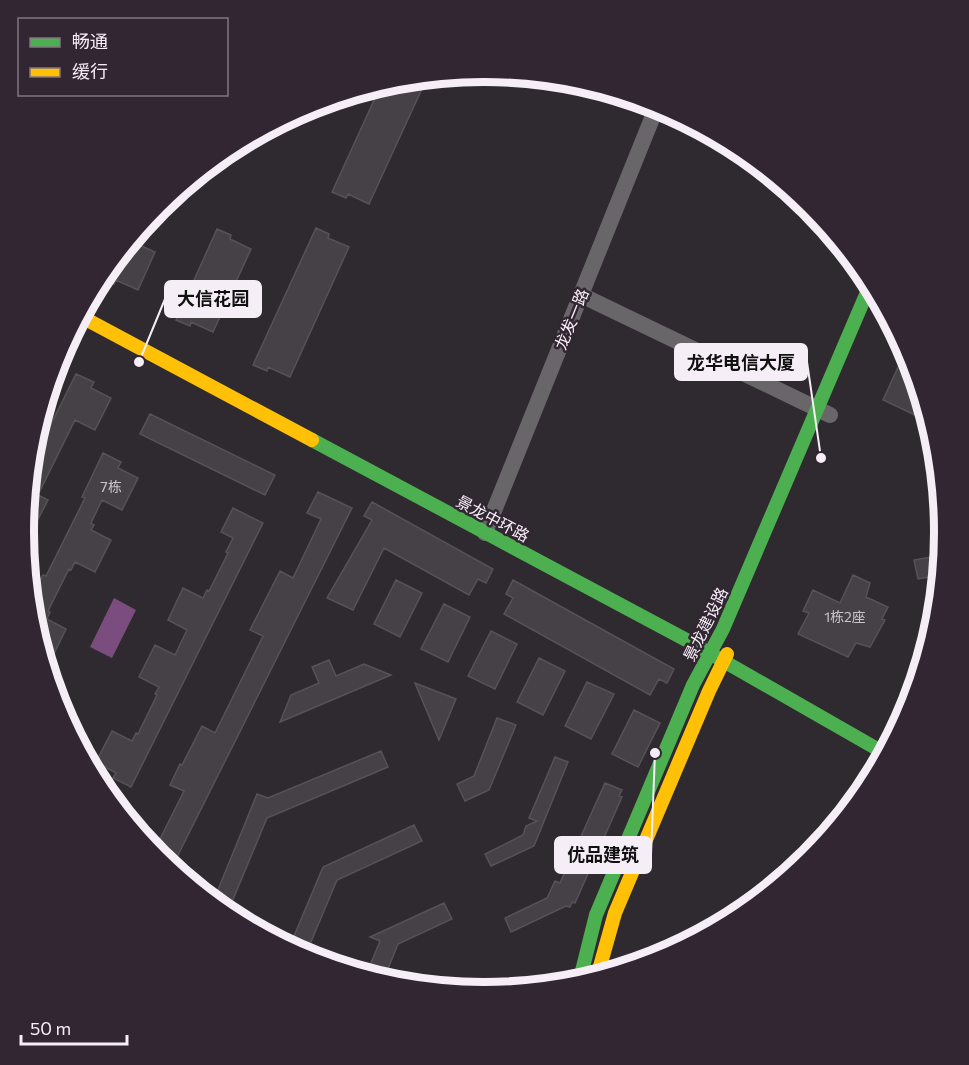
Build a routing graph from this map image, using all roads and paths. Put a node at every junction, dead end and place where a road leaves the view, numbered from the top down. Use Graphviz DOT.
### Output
graph roads {
  1 [pos="653,115"];
  2 [pos="581,295"];
  3 [pos="867,295"];
  4 [pos="874,309"];
  5 [pos="88,320"];
  6 [pos="861,341"];
  7 [pos="827,413"];
  8 [pos="485,533"];
  9 [pos="732,644"];
  10 [pos="710,654"];
  11 [pos="723,663"];
  12 [pos="878,750"];
  13 [pos="600,967"];
  14 [pos="582,972"];
  1 -- 2 [label="street, 龙发一路"];
  2 -- 7 [label="street"];
  2 -- 8 [label="street, 龙发一路"];
  3 -- 7 [label="main road, 景龙建设路"];
  4 -- 6 [label="main road"];
  5 -- 8 [label="main road, 景龙中环路"];
  7 -- 10 [label="main road, 景龙建设路"];
  8 -- 10 [label="main road, 景龙中环路"];
  9 -- 11 [label="main road, 景龙建设路"];
  10 -- 11 [label="main road, 景龙中环路"];
  10 -- 14 [label="main road, 景龙建设路"];
  11 -- 12 [label="main road, 景龙中环路"];
  11 -- 13 [label="main road, 景龙建设路"];
}
